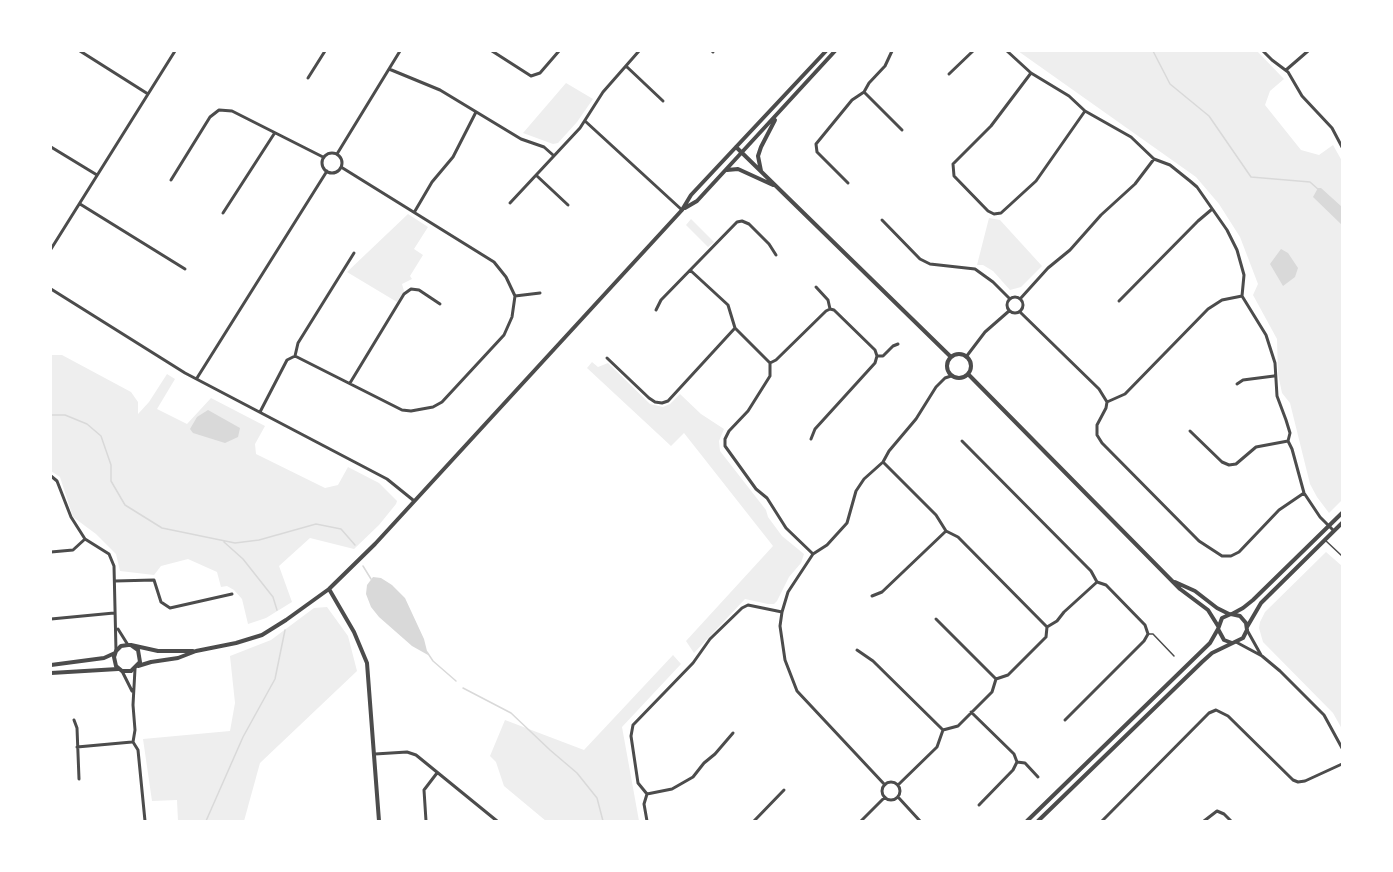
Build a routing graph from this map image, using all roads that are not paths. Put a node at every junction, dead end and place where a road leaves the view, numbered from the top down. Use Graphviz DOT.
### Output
graph roads {
  1 [pos="80,51"];
  2 [pos="175,51"];
  3 [pos="325,51"];
  4 [pos="400,51"];
  5 [pos="492,51"];
  6 [pos="559,51"];
  7 [pos="639,51"];
  8 [pos="826,51"];
  9 [pos="836,51"];
  10 [pos="892,51"];
  11 [pos="973,51"];
  12 [pos="1007,51"];
  13 [pos="1263,51"];
  14 [pos="1308,51"];
  15 [pos="626,66"];
  16 [pos="389,69"];
  17 [pos="1286,70"];
  18 [pos="1031,73"];
  19 [pos="949,74"];
  20 [pos="308,78"];
  21 [pos="864,92"];
  22 [pos="148,94"];
  23 [pos="663,101"];
  24 [pos="1085,111"];
  25 [pos="476,112"];
  26 [pos="779,114"];
  27 [pos="585,121"];
  28 [pos="902,130"];
  29 [pos="274,134"];
  30 [pos="51,147"];
  31 [pos="736,147"];
  32 [pos="1342,147"];
  33 [pos="742,153"];
  34 [pos="337,154"];
  35 [pos="554,156"];
  36 [pos="323,157"];
  37 [pos="1154,159"];
  38 [pos="341,167"];
  39 [pos="727,170"];
  40 [pos="327,171"];
  41 [pos="762,172"];
  42 [pos="97,175"];
  43 [pos="536,176"];
  44 [pos="171,180"];
  45 [pos="848,183"];
  46 [pos="778,188"];
  47 [pos="510,203"];
  48 [pos="80,204"];
  49 [pos="568,205"];
  50 [pos="682,210"];
  51 [pos="1211,210"];
  52 [pos="415,211"];
  53 [pos="223,213"];
  54 [pos="882,219"];
  55 [pos="51,249"];
  56 [pos="354,253"];
  57 [pos="776,255"];
  58 [pos="185,269"];
  59 [pos="690,270"];
  60 [pos="816,287"];
  61 [pos="51,289"];
  62 [pos="540,293"];
  63 [pos="515,296"];
  64 [pos="1242,296"];
  65 [pos="1010,298"];
  66 [pos="1020,299"];
  67 [pos="1119,301"];
  68 [pos="440,304"];
  69 [pos="830,309"];
  70 [pos="656,310"];
  71 [pos="1009,311"];
  72 [pos="1020,312"];
  73 [pos="735,328"];
  74 [pos="898,344"];
  75 [pos="295,356"];
  76 [pos="877,356"];
  77 [pos="951,357"];
  78 [pos="966,357"];
  79 [pos="606,358"];
  80 [pos="770,363"];
  81 [pos="968,374"];
  82 [pos="951,376"];
  83 [pos="1274,376"];
  84 [pos="197,378"];
  85 [pos="350,383"];
  86 [pos="1237,384"];
  87 [pos="1107,402"];
  88 [pos="260,412"];
  89 [pos="1190,431"];
  90 [pos="811,439"];
  91 [pos="962,441"];
  92 [pos="1288,441"];
  93 [pos="884,462"];
  94 [pos="51,476"];
  95 [pos="1304,493"];
  96 [pos="413,500"];
  97 [pos="1342,513"];
  98 [pos="1342,523"];
  99 [pos="1329,526"];
  100 [pos="946,531"];
  101 [pos="1334,531"];
  102 [pos="85,539"];
  103 [pos="1325,540"];
  104 [pos="51,552"];
  105 [pos="813,554"];
  106 [pos="1342,556"];
  107 [pos="115,581"];
  108 [pos="1096,582"];
  109 [pos="1174,582"];
  110 [pos="329,589"];
  111 [pos="232,594"];
  112 [pos="872,596"];
  113 [pos="782,612"];
  114 [pos="114,613"];
  115 [pos="1230,614"];
  116 [pos="51,619"];
  117 [pos="936,619"];
  118 [pos="1047,627"];
  119 [pos="117,628"];
  120 [pos="1218,628"];
  121 [pos="1247,628"];
  122 [pos="1148,634"];
  123 [pos="1234,643"];
  124 [pos="130,645"];
  125 [pos="856,650"];
  126 [pos="196,651"];
  127 [pos="115,652"];
  128 [pos="1174,656"];
  129 [pos="1262,656"];
  130 [pos="51,664"];
  131 [pos="136,667"];
  132 [pos="121,670"];
  133 [pos="51,673"];
  134 [pos="996,679"];
  135 [pos="133,693"];
  136 [pos="971,712"];
  137 [pos="74,720"];
  138 [pos="1065,720"];
  139 [pos="943,730"];
  140 [pos="733,734"];
  141 [pos="133,742"];
  142 [pos="78,747"];
  143 [pos="1342,748"];
  144 [pos="375,754"];
  145 [pos="1017,762"];
  146 [pos="1342,764"];
  147 [pos="436,773"];
  148 [pos="1038,777"];
  149 [pos="79,779"];
  150 [pos="885,785"];
  151 [pos="898,785"];
  152 [pos="784,790"];
  153 [pos="646,794"];
  154 [pos="885,797"];
  155 [pos="898,797"];
  156 [pos="979,805"];
  157 [pos="145,821"];
  158 [pos="379,821"];
  159 [pos="426,821"];
  160 [pos="497,821"];
  161 [pos="647,821"];
  162 [pos="754,821"];
  163 [pos="861,821"];
  164 [pos="920,821"];
  165 [pos="1027,821"];
  166 [pos="1038,821"];
  167 [pos="1102,821"];
  168 [pos="1204,821"];
  169 [pos="1231,821"];
  1 -- 22 [label="street"];
  2 -- 22 [label="street"];
  3 -- 20 [label="street"];
  4 -- 16 [label="street"];
  5 -- 6 [label="street"];
  7 -- 15 [label="street"];
  8 -- 31 [label="street"];
  9 -- 26 [label="street"];
  10 -- 21 [label="street"];
  11 -- 19 [label="street"];
  12 -- 18 [label="street"];
  13 -- 17 [label="street"];
  14 -- 17 [label="street"];
  15 -- 23 [label="street"];
  15 -- 27 [label="street"];
  16 -- 25 [label="street"];
  16 -- 34 [label="street"];
  17 -- 32 [label="street"];
  18 -- 24 [label="street"];
  18 -- 24 [label="street"];
  21 -- 28 [label="street"];
  21 -- 45 [label="street"];
  22 -- 42 [label="street"];
  24 -- 37 [label="street"];
  25 -- 35 [label="street"];
  25 -- 52 [label="street"];
  26 -- 33 [label="street"];
  26 -- 41 [label="street"];
  27 -- 35 [label="street"];
  27 -- 50 [label="street"];
  29 -- 36 [label="street"];
  29 -- 44 [label="street"];
  29 -- 53 [label="street"];
  30 -- 42 [label="street"];
  31 -- 33 [label="street"];
  31 -- 50 [label="street"];
  33 -- 39 [label="street"];
  33 -- 41 [label="street"];
  34 -- 36 [label="street"];
  34 -- 38 [label="street"];
  35 -- 43 [label="street"];
  36 -- 40 [label="street"];
  37 -- 51 [label="street"];
  37 -- 66 [label="street"];
  38 -- 40 [label="street"];
  38 -- 52 [label="street"];
  39 -- 46 [label="street"];
  39 -- 50 [label="street"];
  40 -- 84 [label="street"];
  41 -- 46 [label="street"];
  42 -- 48 [label="street"];
  43 -- 47 [label="street"];
  43 -- 49 [label="street"];
  46 -- 77 [label="street"];
  48 -- 55 [label="street"];
  48 -- 58 [label="street"];
  50 -- 96 [label="street"];
  51 -- 64 [label="street"];
  51 -- 67 [label="street"];
  52 -- 63 [label="street"];
  54 -- 65 [label="street"];
  56 -- 75 [label="street"];
  57 -- 59 [label="street"];
  59 -- 70 [label="street"];
  59 -- 73 [label="street"];
  60 -- 69 [label="street"];
  61 -- 84 [label="street"];
  62 -- 63 [label="street"];
  63 -- 85 [label="street"];
  64 -- 83 [label="street"];
  64 -- 87 [label="street"];
  65 -- 66 [label="street"];
  65 -- 71 [label="street"];
  66 -- 72 [label="street"];
  68 -- 85 [label="street"];
  69 -- 76 [label="street"];
  69 -- 80 [label="street"];
  71 -- 72 [label="street"];
  71 -- 78 [label="street"];
  72 -- 87 [label="street"];
  73 -- 79 [label="street"];
  73 -- 80 [label="street"];
  74 -- 76 [label="street"];
  75 -- 85 [label="street"];
  75 -- 88 [label="street"];
  76 -- 90 [label="street"];
  77 -- 78 [label="street"];
  77 -- 82 [label="street"];
  78 -- 81 [label="street"];
  80 -- 105 [label="street"];
  81 -- 82 [label="street"];
  81 -- 109 [label="street"];
  82 -- 93 [label="street"];
  83 -- 86 [label="street"];
  83 -- 92 [label="street"];
  84 -- 88 [label="street"];
  87 -- 95 [label="street"];
  88 -- 96 [label="street"];
  89 -- 92 [label="street"];
  91 -- 108 [label="street"];
  92 -- 95 [label="street"];
  93 -- 100 [label="street"];
  93 -- 105 [label="street"];
  94 -- 102 [label="street"];
  95 -- 99 [label="street"];
  96 -- 110 [label="street"];
  97 -- 99 [label="street"];
  98 -- 101 [label="street"];
  99 -- 101 [label="street"];
  99 -- 115 [label="street"];
  100 -- 112 [label="street"];
  100 -- 118 [label="street"];
  101 -- 103 [label="street"];
  102 -- 104 [label="street"];
  102 -- 107 [label="street"];
  103 -- 106 [label="lane"];
  103 -- 121 [label="street"];
  105 -- 113 [label="street"];
  107 -- 111 [label="street"];
  107 -- 114 [label="street"];
  108 -- 118 [label="street"];
  108 -- 122 [label="street"];
  109 -- 115 [label="street"];
  109 -- 120 [label="street"];
  110 -- 126 [label="street"];
  110 -- 144 [label="street"];
  113 -- 150 [label="street"];
  113 -- 153 [label="street"];
  114 -- 116 [label="street"];
  114 -- 119 [label="street"];
  115 -- 120 [label="street"];
  115 -- 121 [label="street"];
  117 -- 134 [label="street"];
  118 -- 134 [label="street"];
  119 -- 124 [label="street"];
  119 -- 127 [label="street"];
  120 -- 123 [label="street"];
  120 -- 165 [label="street"];
  121 -- 123 [label="street"];
  121 -- 129 [label="street"];
  122 -- 128 [label="lane"];
  122 -- 138 [label="street"];
  123 -- 129 [label="street"];
  123 -- 166 [label="street"];
  124 -- 126 [label="street"];
  124 -- 127 [label="street"];
  124 -- 131 [label="street"];
  125 -- 139 [label="street"];
  126 -- 131 [label="street"];
  127 -- 130 [label="street"];
  127 -- 132 [label="street"];
  129 -- 143 [label="street"];
  131 -- 132 [label="street"];
  131 -- 135 [label="street"];
  132 -- 133 [label="street"];
  132 -- 135 [label="street"];
  134 -- 136 [label="street"];
  135 -- 141 [label="street"];
  136 -- 139 [label="street"];
  136 -- 145 [label="street"];
  137 -- 142 [label="street"];
  139 -- 151 [label="street"];
  140 -- 153 [label="street"];
  141 -- 142 [label="street"];
  141 -- 157 [label="street"];
  142 -- 149 [label="street"];
  144 -- 147 [label="street"];
  144 -- 158 [label="street"];
  145 -- 148 [label="street"];
  145 -- 156 [label="street"];
  146 -- 167 [label="street"];
  147 -- 159 [label="street"];
  147 -- 160 [label="street"];
  150 -- 151 [label="street"];
  150 -- 154 [label="street"];
  151 -- 155 [label="street"];
  152 -- 162 [label="street"];
  153 -- 161 [label="street"];
  154 -- 155 [label="street"];
  154 -- 163 [label="street"];
  155 -- 164 [label="street"];
  168 -- 169 [label="street"];
}
